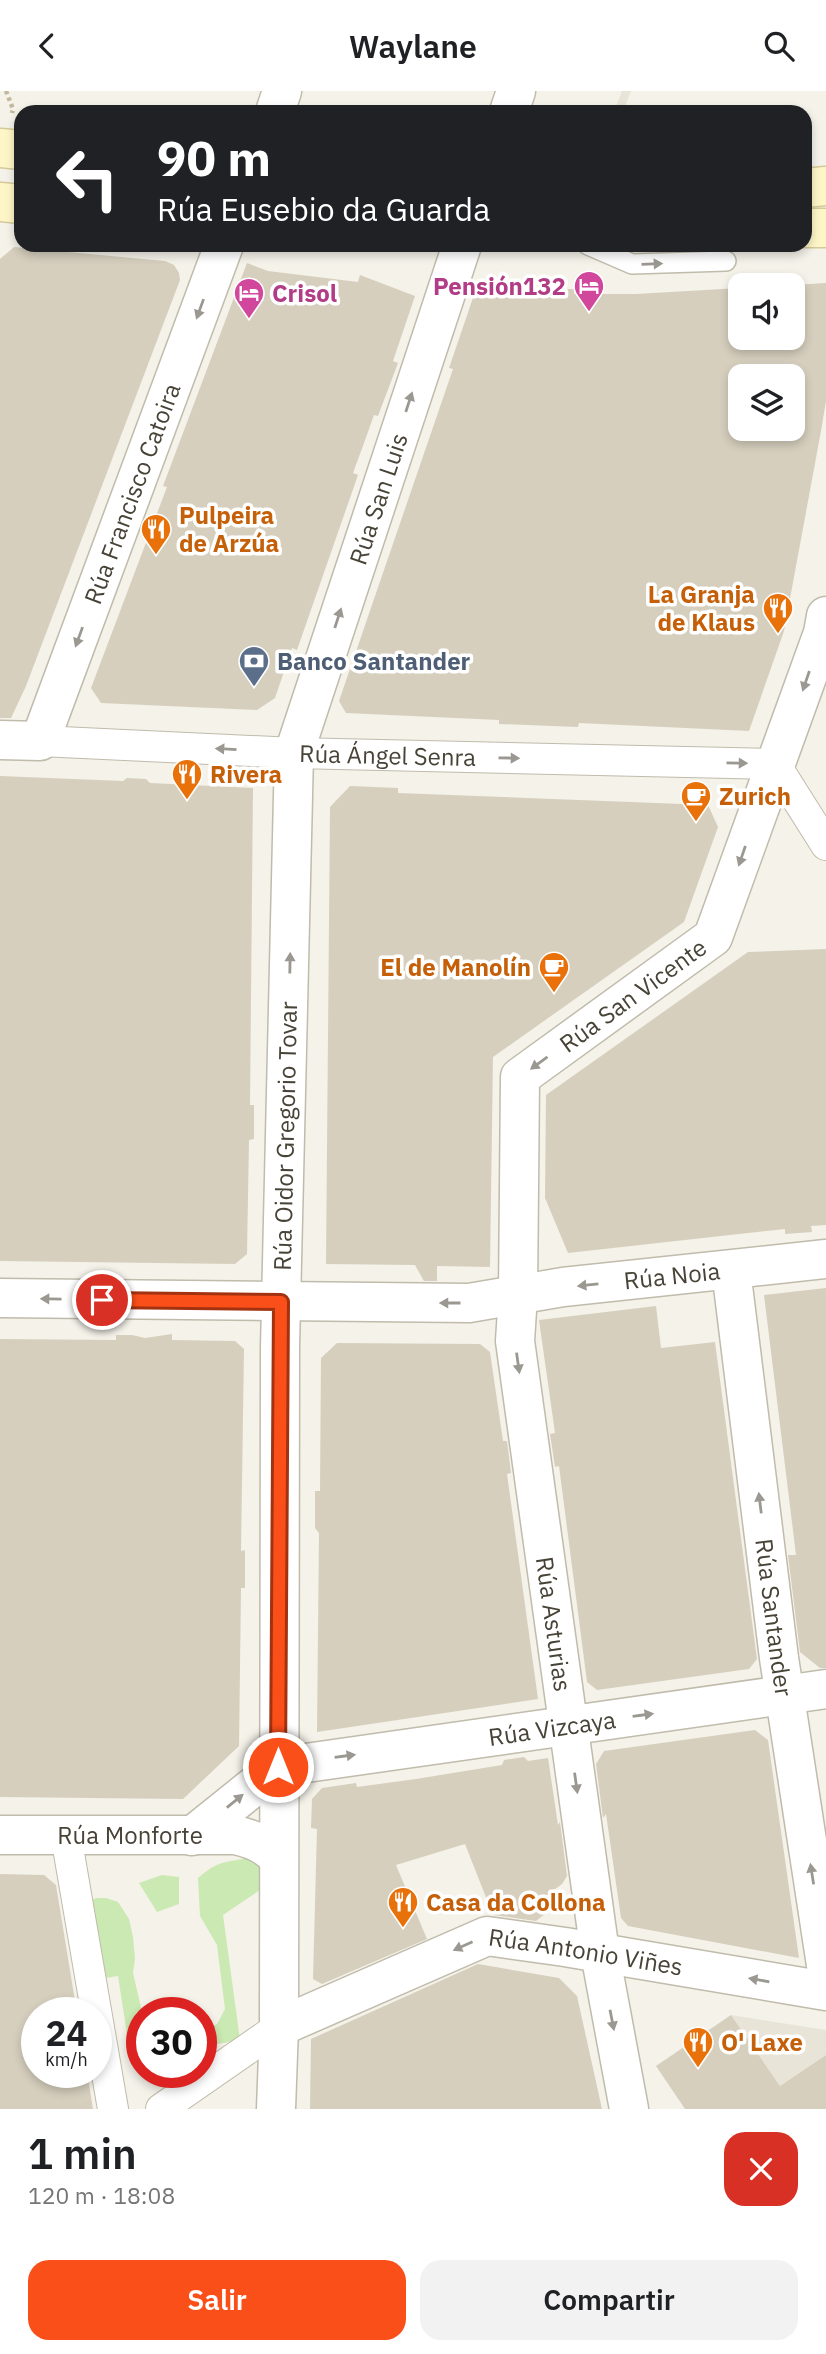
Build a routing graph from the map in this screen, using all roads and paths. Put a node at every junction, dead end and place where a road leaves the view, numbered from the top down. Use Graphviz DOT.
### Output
graph roads {
  1 [pos="221,252"];
  2 [pos="460,252"];
  3 [pos="604,252"];
  4 [pos="726,261"];
  5 [pos="826,616"];
  6 [pos="0,740"];
  7 [pos="40,741"];
  8 [pos="294,753"];
  9 [pos="775,764"];
  10 [pos="826,845"];
  11 [pos="826,1259"];
  12 [pos="731,1270"];
  13 [pos="518,1295"];
  14 [pos="0,1299"];
  15 [pos="281,1302"];
  16 [pos="826,1689"];
  17 [pos="785,1696"];
  18 [pos="569,1726"];
  19 [pos="278,1767"];
  20 [pos="0,1835"];
  21 [pos="66,1836"];
  22 [pos="192,1836"];
  23 [pos="278,1857"];
  24 [pos="600,1953"];
  25 [pos="826,1965"];
  26 [pos="826,1991"];
  27 [pos="279,2027"];
  28 [pos="113,2109"];
  29 [pos="161,2109"];
  30 [pos="276,2109"];
  31 [pos="629,2109"];
  1 -- 7 [label="street, Rúa Francisco Catoira, one-way"];
  8 -- 2 [label="street, Rúa San Luis, one-way"];
  3 -- 4 [label="lane, one-way"];
  5 -- 9 [label="street, Rúa San Vicente, one-way"];
  6 -- 7 [label="street, Rúa Ángel Senra"];
  8 -- 7 [label="street, Rúa Ángel Senra, one-way"];
  8 -- 9 [label="street, Rúa Ángel Senra, one-way"];
  15 -- 8 [label="street, Rúa Oidor Gregorio Tovar, one-way"];
  9 -- 10 [label="street"];
  9 -- 13 [label="street, Rúa San Vicente, one-way"];
  11 -- 12 [label="street, Rúa Noia"];
  12 -- 13 [label="street, Rúa Noia, one-way"];
  17 -- 12 [label="street, Rúa Santander, one-way"];
  13 -- 15 [label="street, Rúa Noia, one-way"];
  13 -- 18 [label="street, Rúa Asturias, one-way"];
  15 -- 14 [label="street, Rúa Noia, one-way"];
  15 -- 19 [label="street, Rúa Oidor Gregorio Tovar"];
  16 -- 17 [label="street, Rúa Vizcaya"];
  18 -- 17 [label="street, Rúa Vizcaya, one-way"];
  25 -- 17 [label="street, Rúa Santander, one-way"];
  19 -- 18 [label="street, Rúa Vizcaya, one-way"];
  18 -- 24 [label="street, Rúa Asturias, one-way"];
  22 -- 19 [label="street, Rúa Monforte, one-way"];
  19 -- 23 [label="street, Rúa Oidor Gregorio Tovar"];
  20 -- 21 [label="street, Rúa Monforte"];
  21 -- 22 [label="street, Rúa Monforte"];
  21 -- 28 [label="street"];
  22 -- 23 [label="street"];
  23 -- 27 [label="street, Rúa Oidor Gregorio Tovar"];
  26 -- 24 [label="street, Rúa Antonio Viñes, one-way"];
  24 -- 27 [label="street, Rúa Antonio Viñes, one-way"];
  24 -- 31 [label="street, Rúa Asturias, one-way"];
  27 -- 29 [label="street"];
  27 -- 30 [label="street, Rúa Oidor Gregorio Tovar"];
}
